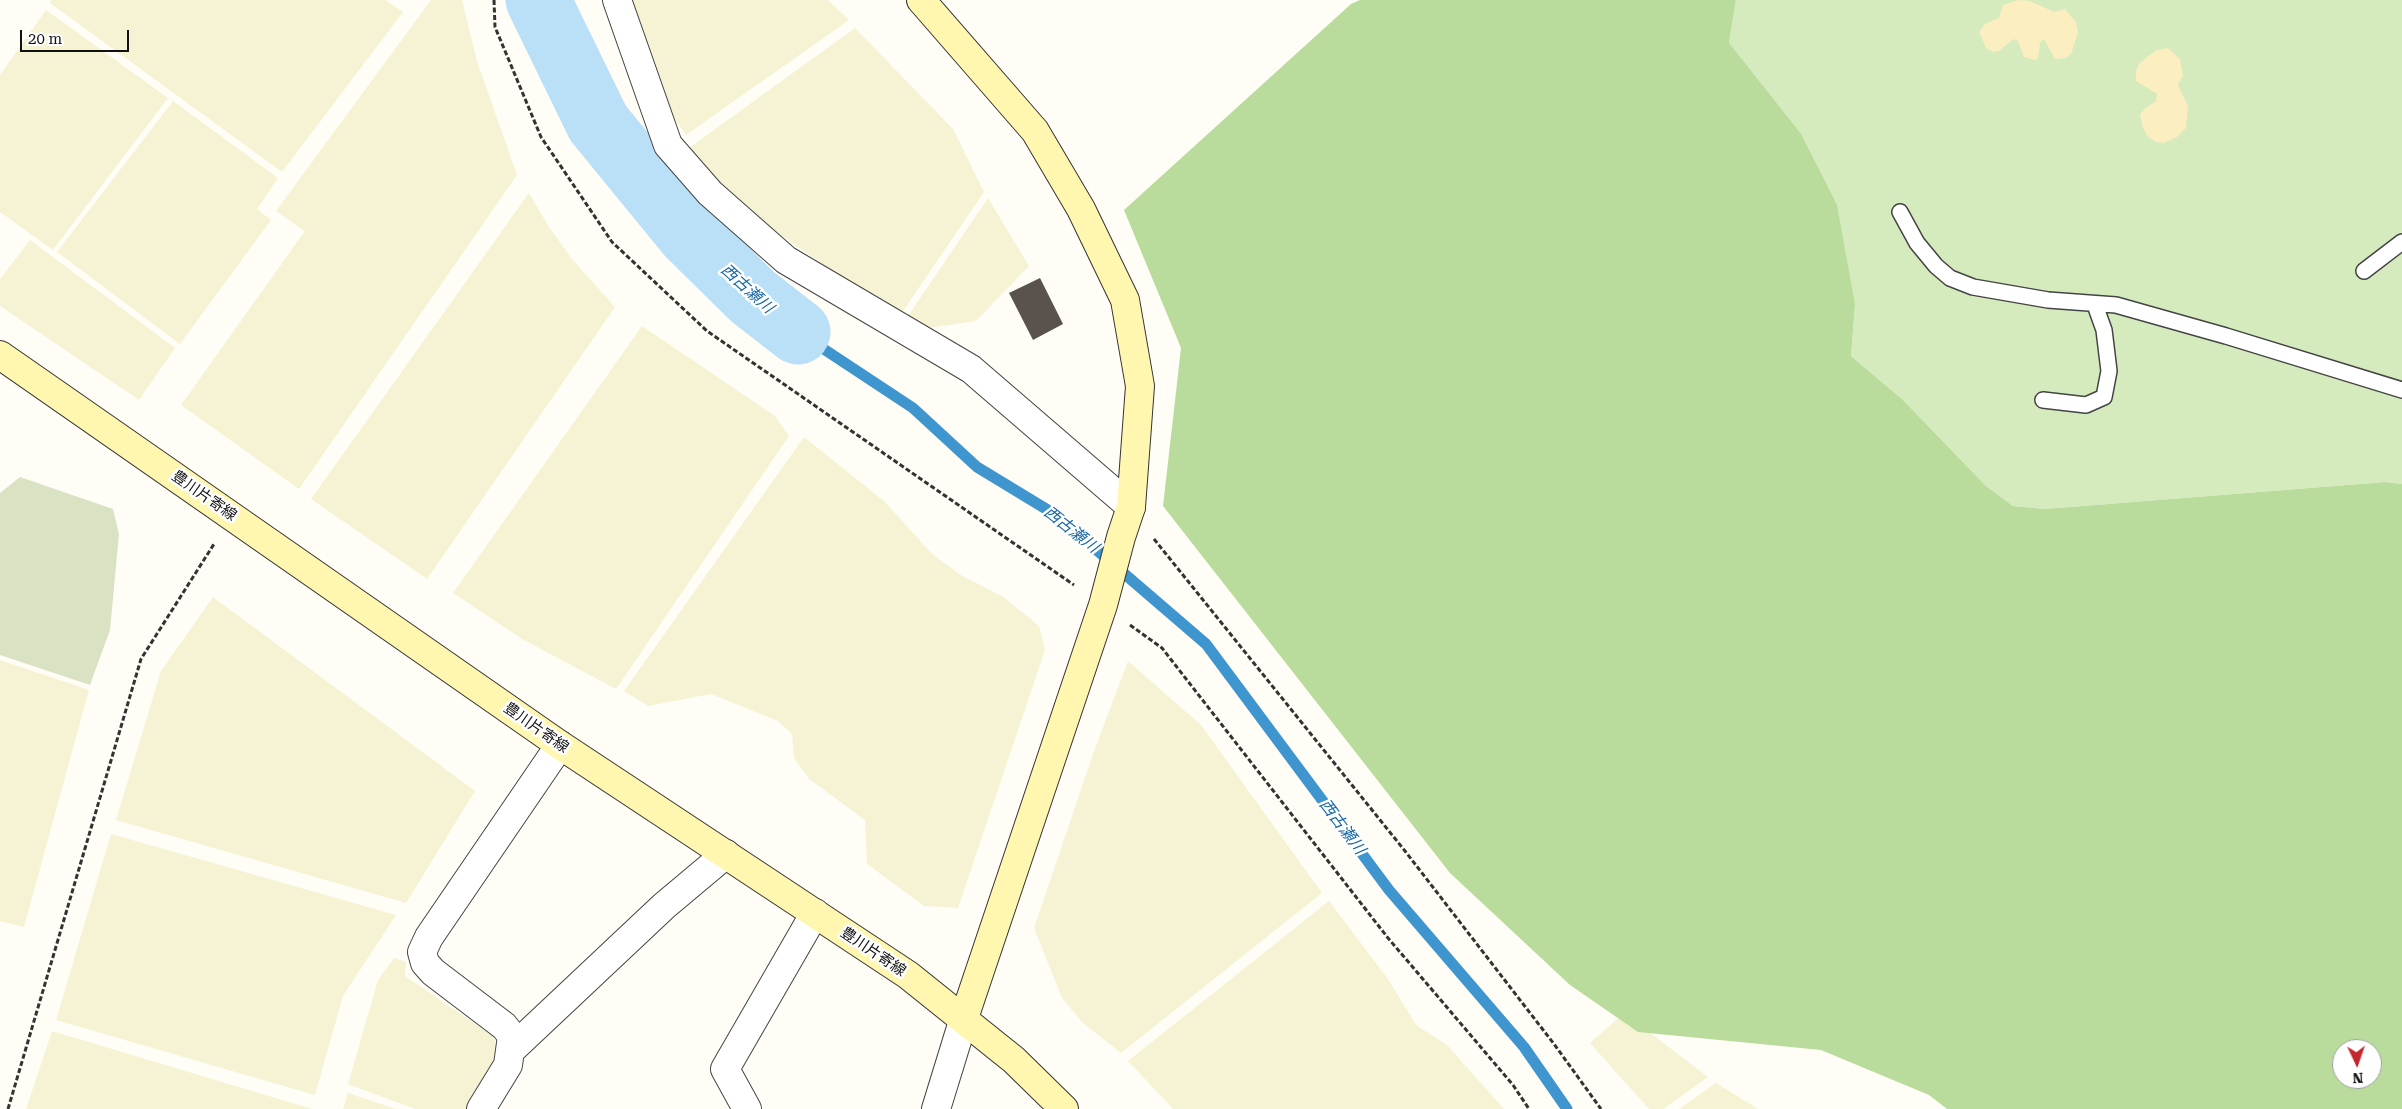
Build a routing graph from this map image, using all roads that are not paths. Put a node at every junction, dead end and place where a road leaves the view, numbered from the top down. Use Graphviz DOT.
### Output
graph roads {
  1 [pos="617,0"];
  2 [pos="921,0"];
  3 [pos="1900,212"];
  4 [pos="2402,242"];
  5 [pos="2364,271"];
  6 [pos="2095,305"];
  7 [pos="0,355"];
  8 [pos="2402,390"];
  9 [pos="2043,400"];
  10 [pos="1131,507"];
  11 [pos="560,745"];
  12 [pos="726,854"];
  13 [pos="815,913"];
  14 [pos="964,1018"];
  15 [pos="511,1050"];
  16 [pos="481,1109"];
  17 [pos="747,1109"];
  18 [pos="936,1109"];
  19 [pos="1064,1109"];
  1 -- 10 [label="street"];
  2 -- 10 [label="main road"];
  3 -- 6 [label="lane"];
  4 -- 5 [label="lane"];
  6 -- 8 [label="lane"];
  6 -- 9 [label="lane"];
  7 -- 11 [label="main road, 豊川片寄線"];
  10 -- 14 [label="main road"];
  11 -- 12 [label="main road, 豊川片寄線"];
  11 -- 15 [label="street"];
  12 -- 13 [label="main road, 豊川片寄線"];
  12 -- 15 [label="street"];
  13 -- 14 [label="main road, 豊川片寄線"];
  13 -- 17 [label="street"];
  14 -- 18 [label="street"];
  14 -- 19 [label="main road, 豊川片寄線"];
  15 -- 16 [label="street"];
}
